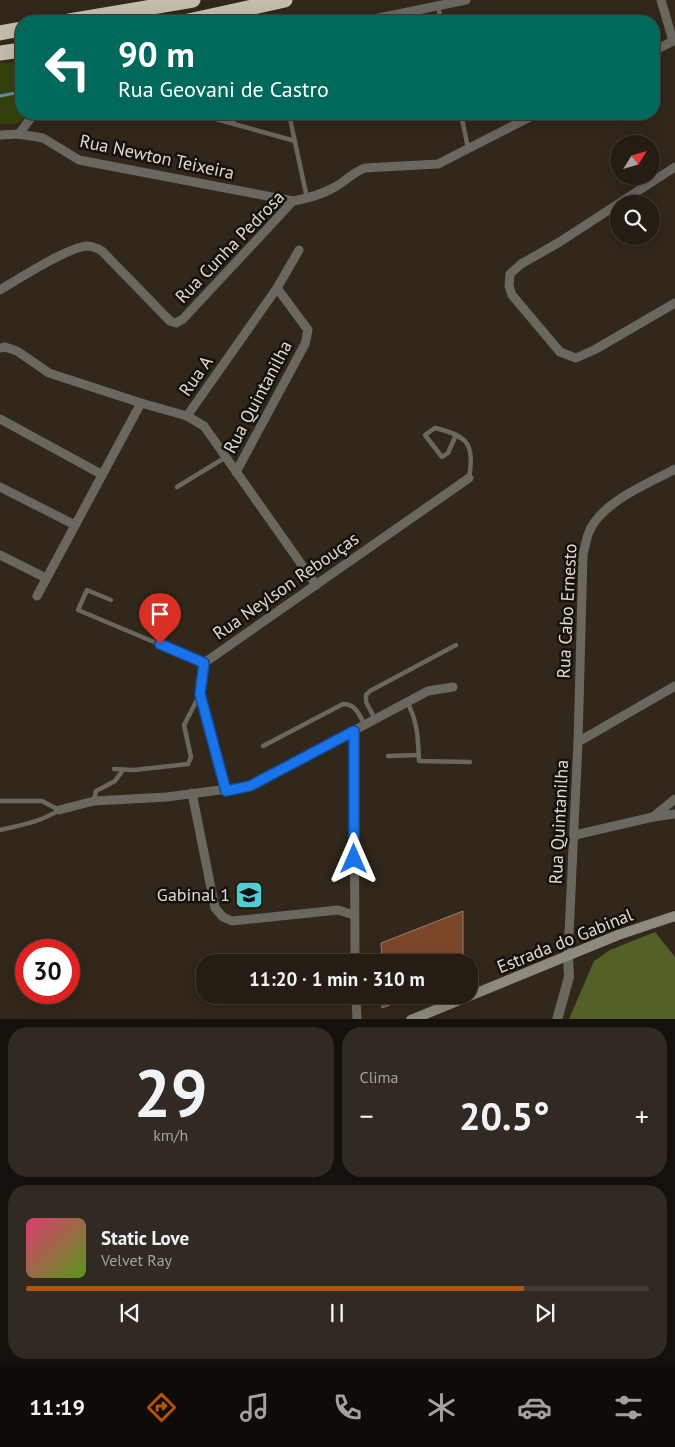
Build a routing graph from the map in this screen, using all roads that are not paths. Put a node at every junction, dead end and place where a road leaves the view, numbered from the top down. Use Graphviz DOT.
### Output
graph roads {
  1 [pos="193,0"];
  2 [pos="285,0"];
  3 [pos="466,0"];
  4 [pos="661,0"];
  5 [pos="438,5"];
  6 [pos="104,15"];
  7 [pos="216,15"];
  8 [pos="392,15"];
  9 [pos="440,15"];
  10 [pos="15,30"];
  11 [pos="0,33"];
  12 [pos="674,41"];
  13 [pos="660,48"];
  14 [pos="15,51"];
  15 [pos="0,53"];
  16 [pos="29,120"];
  17 [pos="220,120"];
  18 [pos="233,120"];
  19 [pos="290,120"];
  20 [pos="462,120"];
  21 [pos="525,120"];
  22 [pos="234,124"];
  23 [pos="18,134"];
  24 [pos="0,135"];
  25 [pos="295,142"];
  26 [pos="469,149"];
  27 [pos="675,167"];
  28 [pos="307,198"];
  29 [pos="293,201"];
  30 [pos="299,250"];
  31 [pos="277,288"];
  32 [pos="0,290"];
  33 [pos="675,303"];
  34 [pos="0,348"];
  35 [pos="141,403"];
  36 [pos="187,416"];
  37 [pos="0,419"];
  38 [pos="456,435"];
  39 [pos="226,457"];
  40 [pos="675,469"];
  41 [pos="236,472"];
  42 [pos="102,474"];
  43 [pos="469,478"];
  44 [pos="0,487"];
  45 [pos="177,487"];
  46 [pos="75,525"];
  47 [pos="0,555"];
  48 [pos="46,578"];
  49 [pos="316,585"];
  50 [pos="37,596"];
  51 [pos="111,600"];
  52 [pos="456,645"];
  53 [pos="204,663"];
  54 [pos="453,686"];
  55 [pos="675,686"];
  56 [pos="200,694"];
  57 [pos="407,702"];
  58 [pos="375,720"];
  59 [pos="365,725"];
  60 [pos="354,731"];
  61 [pos="578,742"];
  62 [pos="263,746"];
  63 [pos="419,755"];
  64 [pos="388,756"];
  65 [pos="470,762"];
  66 [pos="114,769"];
  67 [pos="123,770"];
  68 [pos="226,791"];
  69 [pos="192,793"];
  70 [pos="0,800"];
  71 [pos="675,800"];
  72 [pos="94,801"];
  73 [pos="59,810"];
  74 [pos="675,814"];
  75 [pos="653,817"];
  76 [pos="0,830"];
  77 [pos="575,835"];
  78 [pos="354,896"];
  79 [pos="338,910"];
  80 [pos="354,915"];
  81 [pos="675,916"];
  82 [pos="356,954"];
  83 [pos="568,955"];
  84 [pos="356,1004"];
  85 [pos="357,1019"];
  86 [pos="413,1019"];
  87 [pos="557,1019"];
  1 -- 6 [label="highway"];
  2 -- 7 [label="highway"];
  3 -- 5 [label="street"];
  4 -- 12 [label="street"];
  5 -- 8 [label="street"];
  5 -- 9 [label="lane"];
  10 -- 11 [label="highway"];
  12 -- 13 [label="street"];
  14 -- 15 [label="highway"];
  16 -- 23 [label="street"];
  17 -- 22 [label="lane"];
  18 -- 22 [label="lane"];
  19 -- 25 [label="lane"];
  20 -- 26 [label="lane"];
  21 -- 26 [label="street, Rua Cunha Pedrosa"];
  22 -- 25 [label="lane"];
  23 -- 24 [label="street, Rua Newton Teixeira"];
  23 -- 29 [label="street, Rua Newton Teixeira"];
  25 -- 28 [label="lane"];
  26 -- 28 [label="street, Rua Cunha Pedrosa"];
  27 -- 33 [label="street"];
  28 -- 29 [label="street, Rua Cunha Pedrosa"];
  29 -- 32 [label="street, Rua Cunha Pedrosa"];
  30 -- 31 [label="street, Rua A"];
  31 -- 36 [label="street, Rua A"];
  31 -- 41 [label="street, Rua Quintanilha"];
  34 -- 35 [label="street"];
  35 -- 36 [label="street"];
  35 -- 42 [label="street"];
  36 -- 39 [label="street, Rua A"];
  37 -- 42 [label="street"];
  38 -- 38 [label="lane"];
  38 -- 43 [label="lane"];
  39 -- 41 [label="street, Rua A"];
  39 -- 45 [label="lane"];
  40 -- 61 [label="street, Rua Cabo Ernesto"];
  41 -- 49 [label="street, Rua A"];
  42 -- 46 [label="street"];
  43 -- 49 [label="street, Rua Neylson Rebouças"];
  44 -- 46 [label="street"];
  46 -- 48 [label="street"];
  47 -- 48 [label="street"];
  48 -- 50 [label="street"];
  49 -- 53 [label="street, Rua Neylson Rebouças"];
  51 -- 53 [label="lane"];
  52 -- 58 [label="lane"];
  53 -- 56 [label="street, Rua Neylson Rebouças"];
  54 -- 57 [label="street"];
  55 -- 61 [label="street, Rua Quintanilha"];
  56 -- 67 [label="lane"];
  56 -- 68 [label="street, Rua Neylson Rebouças"];
  57 -- 58 [label="street"];
  57 -- 63 [label="lane"];
  58 -- 59 [label="street"];
  59 -- 60 [label="street"];
  59 -- 62 [label="lane"];
  60 -- 68 [label="street"];
  60 -- 78 [label="street"];
  61 -- 77 [label="street, Rua Quintanilha"];
  63 -- 64 [label="lane"];
  63 -- 65 [label="lane"];
  66 -- 67 [label="lane"];
  67 -- 72 [label="lane"];
  68 -- 69 [label="street"];
  69 -- 72 [label="street"];
  69 -- 79 [label="street"];
  70 -- 73 [label="lane"];
  71 -- 75 [label="street"];
  72 -- 73 [label="street"];
  73 -- 76 [label="lane"];
  74 -- 75 [label="street"];
  75 -- 77 [label="street"];
  77 -- 83 [label="street, Rua Quintanilha"];
  78 -- 79 [label="street"];
  78 -- 80 [label="street"];
  79 -- 80 [label="street"];
  80 -- 82 [label="street"];
  81 -- 83 [label="main road, Estrada do Gabinal"];
  83 -- 86 [label="main road, Estrada do Gabinal"];
  83 -- 87 [label="street"];
  84 -- 85 [label="street"];
}
